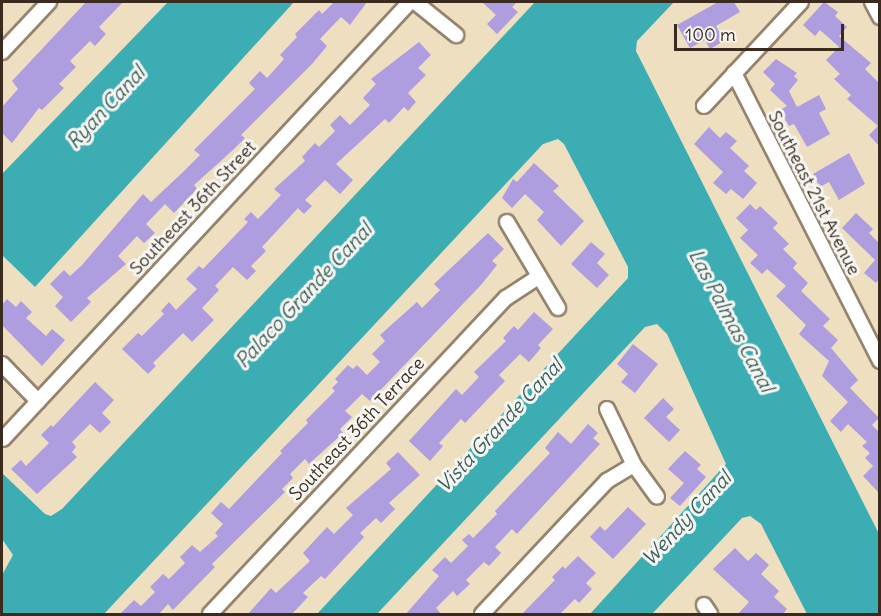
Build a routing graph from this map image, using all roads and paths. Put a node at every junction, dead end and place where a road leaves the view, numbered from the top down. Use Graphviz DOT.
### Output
graph roads {
  1 [pos="49,2"];
  2 [pos="410,2"];
  3 [pos="415,2"];
  4 [pos="801,2"];
  5 [pos="872,2"];
  6 [pos="879,16"];
  7 [pos="456,35"];
  8 [pos="2,52"];
  9 [pos="734,73"];
  10 [pos="704,106"];
  11 [pos="507,222"];
  12 [pos="538,277"];
  13 [pos="558,308"];
  14 [pos="879,362"];
  15 [pos="2,364"];
  16 [pos="38,400"];
  17 [pos="607,409"];
  18 [pos="3,439"];
  19 [pos="634,465"];
  20 [pos="657,497"];
  21 [pos="210,615"];
  22 [pos="482,615"];
  1 -- 8 [label="street"];
  2 -- 16 [label="street, Southeast 36th Street"];
  3 -- 7 [label="street"];
  4 -- 9 [label="street"];
  5 -- 6 [label="street"];
  9 -- 10 [label="street"];
  9 -- 14 [label="street, Southeast 21st Avenue"];
  11 -- 12 [label="street"];
  12 -- 13 [label="street"];
  12 -- 21 [label="street, Southeast 36th Terrace"];
  15 -- 16 [label="street"];
  16 -- 18 [label="street, Southeast 36th Street"];
  17 -- 19 [label="street"];
  19 -- 20 [label="street"];
  19 -- 22 [label="street"];
}
